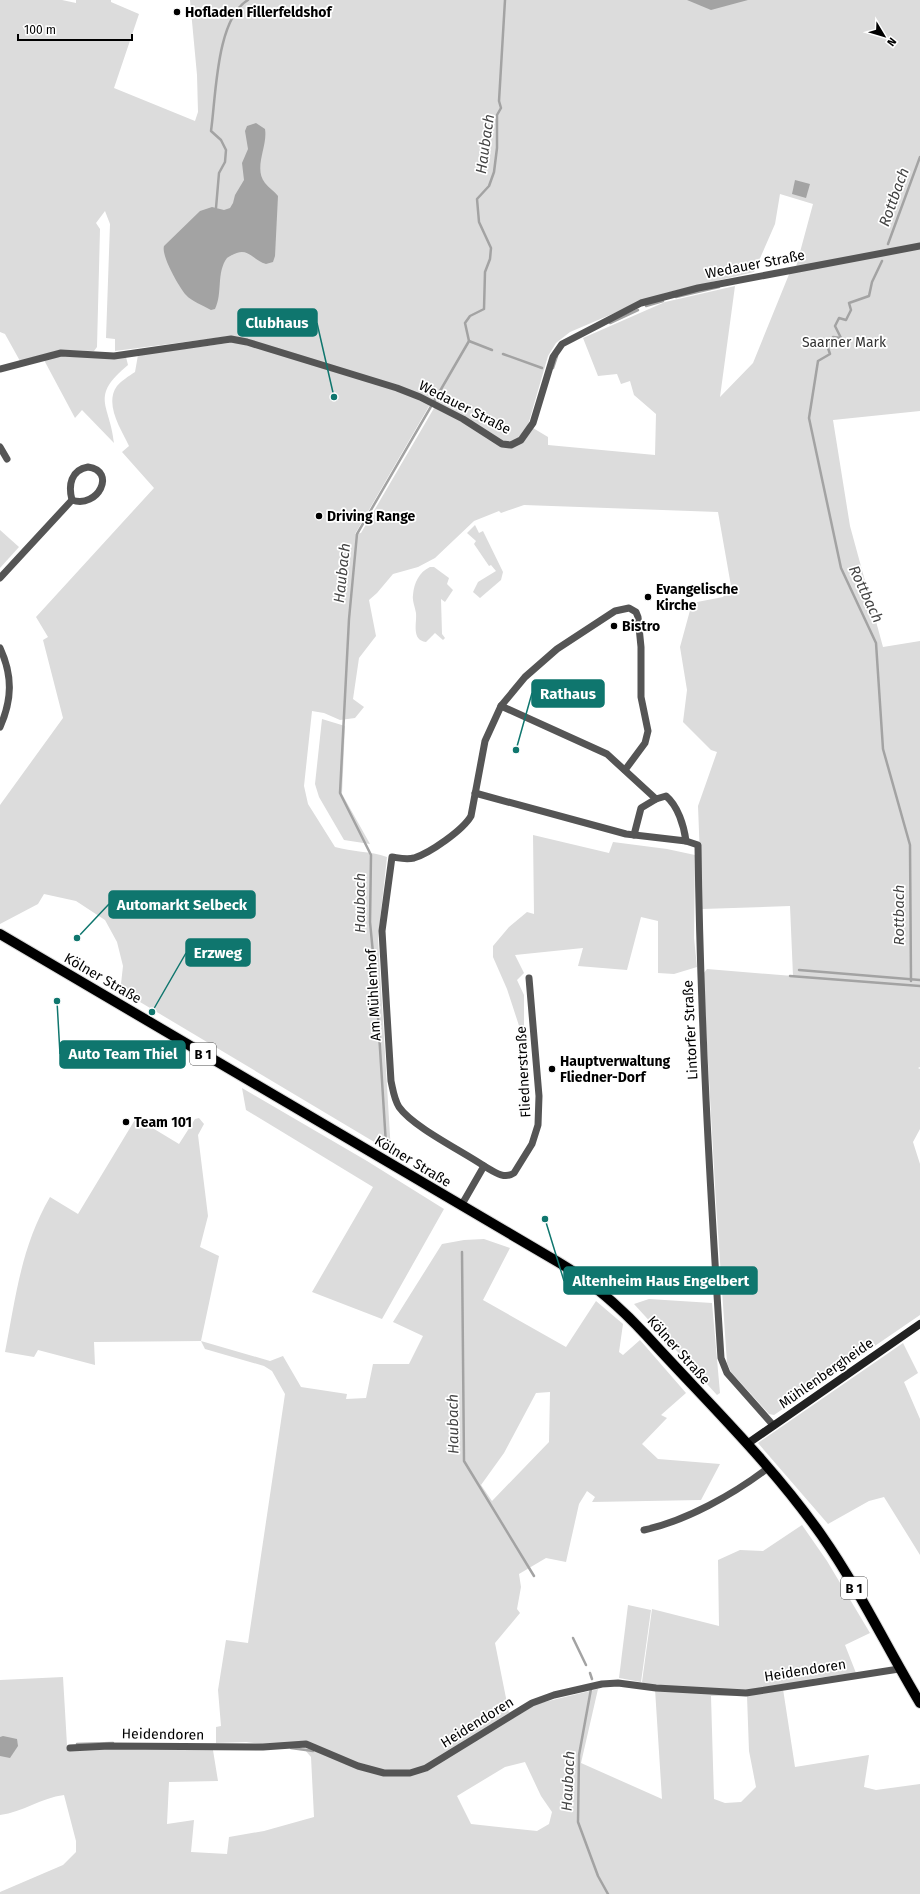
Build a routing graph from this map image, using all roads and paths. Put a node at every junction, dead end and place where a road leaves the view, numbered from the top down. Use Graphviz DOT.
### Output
graph roads {
  1 [pos="920,246"];
  2 [pos="0,369"];
  3 [pos="0,447"];
  4 [pos="7,459"];
  5 [pos="72,500"];
  6 [pos="0,578"];
  7 [pos="0,648"];
  8 [pos="501,706"];
  9 [pos="0,728"];
  10 [pos="625,770"];
  11 [pos="475,793"];
  12 [pos="656,799"];
  13 [pos="634,835"];
  14 [pos="686,841"];
  15 [pos="0,934"];
  16 [pos="530,978"];
  17 [pos="484,1166"];
  18 [pos="461,1206"];
  19 [pos="920,1324"];
  20 [pos="773,1425"];
  21 [pos="747,1444"];
  22 [pos="768,1468"];
  23 [pos="644,1530"];
  24 [pos="899,1669"];
  25 [pos="920,1703"];
  26 [pos="70,1748"];
  1 -- 2 [label="street, Wedauer Straße"];
  3 -- 4 [label="street"];
  5 -- 5 [label="street"];
  5 -- 6 [label="street"];
  7 -- 9 [label="street"];
  8 -- 10 [label="street"];
  8 -- 10 [label="street, Am Mühlenhof"];
  8 -- 11 [label="street, Am Mühlenhof"];
  10 -- 12 [label="street"];
  11 -- 13 [label="street"];
  11 -- 17 [label="street, Am Mühlenhof"];
  12 -- 13 [label="street"];
  12 -- 14 [label="street"];
  13 -- 14 [label="street"];
  14 -- 20 [label="street, Lintorfer Straße"];
  15 -- 18 [label="main road, Kölner Straße / B 1"];
  16 -- 17 [label="street, Fliednerstraße"];
  17 -- 18 [label="street"];
  18 -- 21 [label="main road, Kölner Straße / B 1"];
  19 -- 20 [label="street, Mühlenbergheide"];
  20 -- 21 [label="street, Mühlenbergheide"];
  21 -- 22 [label="main road, Kölner Straße / B 1"];
  22 -- 23 [label="street"];
  22 -- 24 [label="main road, Kölner Straße / B 1"];
  24 -- 25 [label="main road, Kölner Straße / B 1"];
  24 -- 26 [label="street, Heidendoren"];
}
